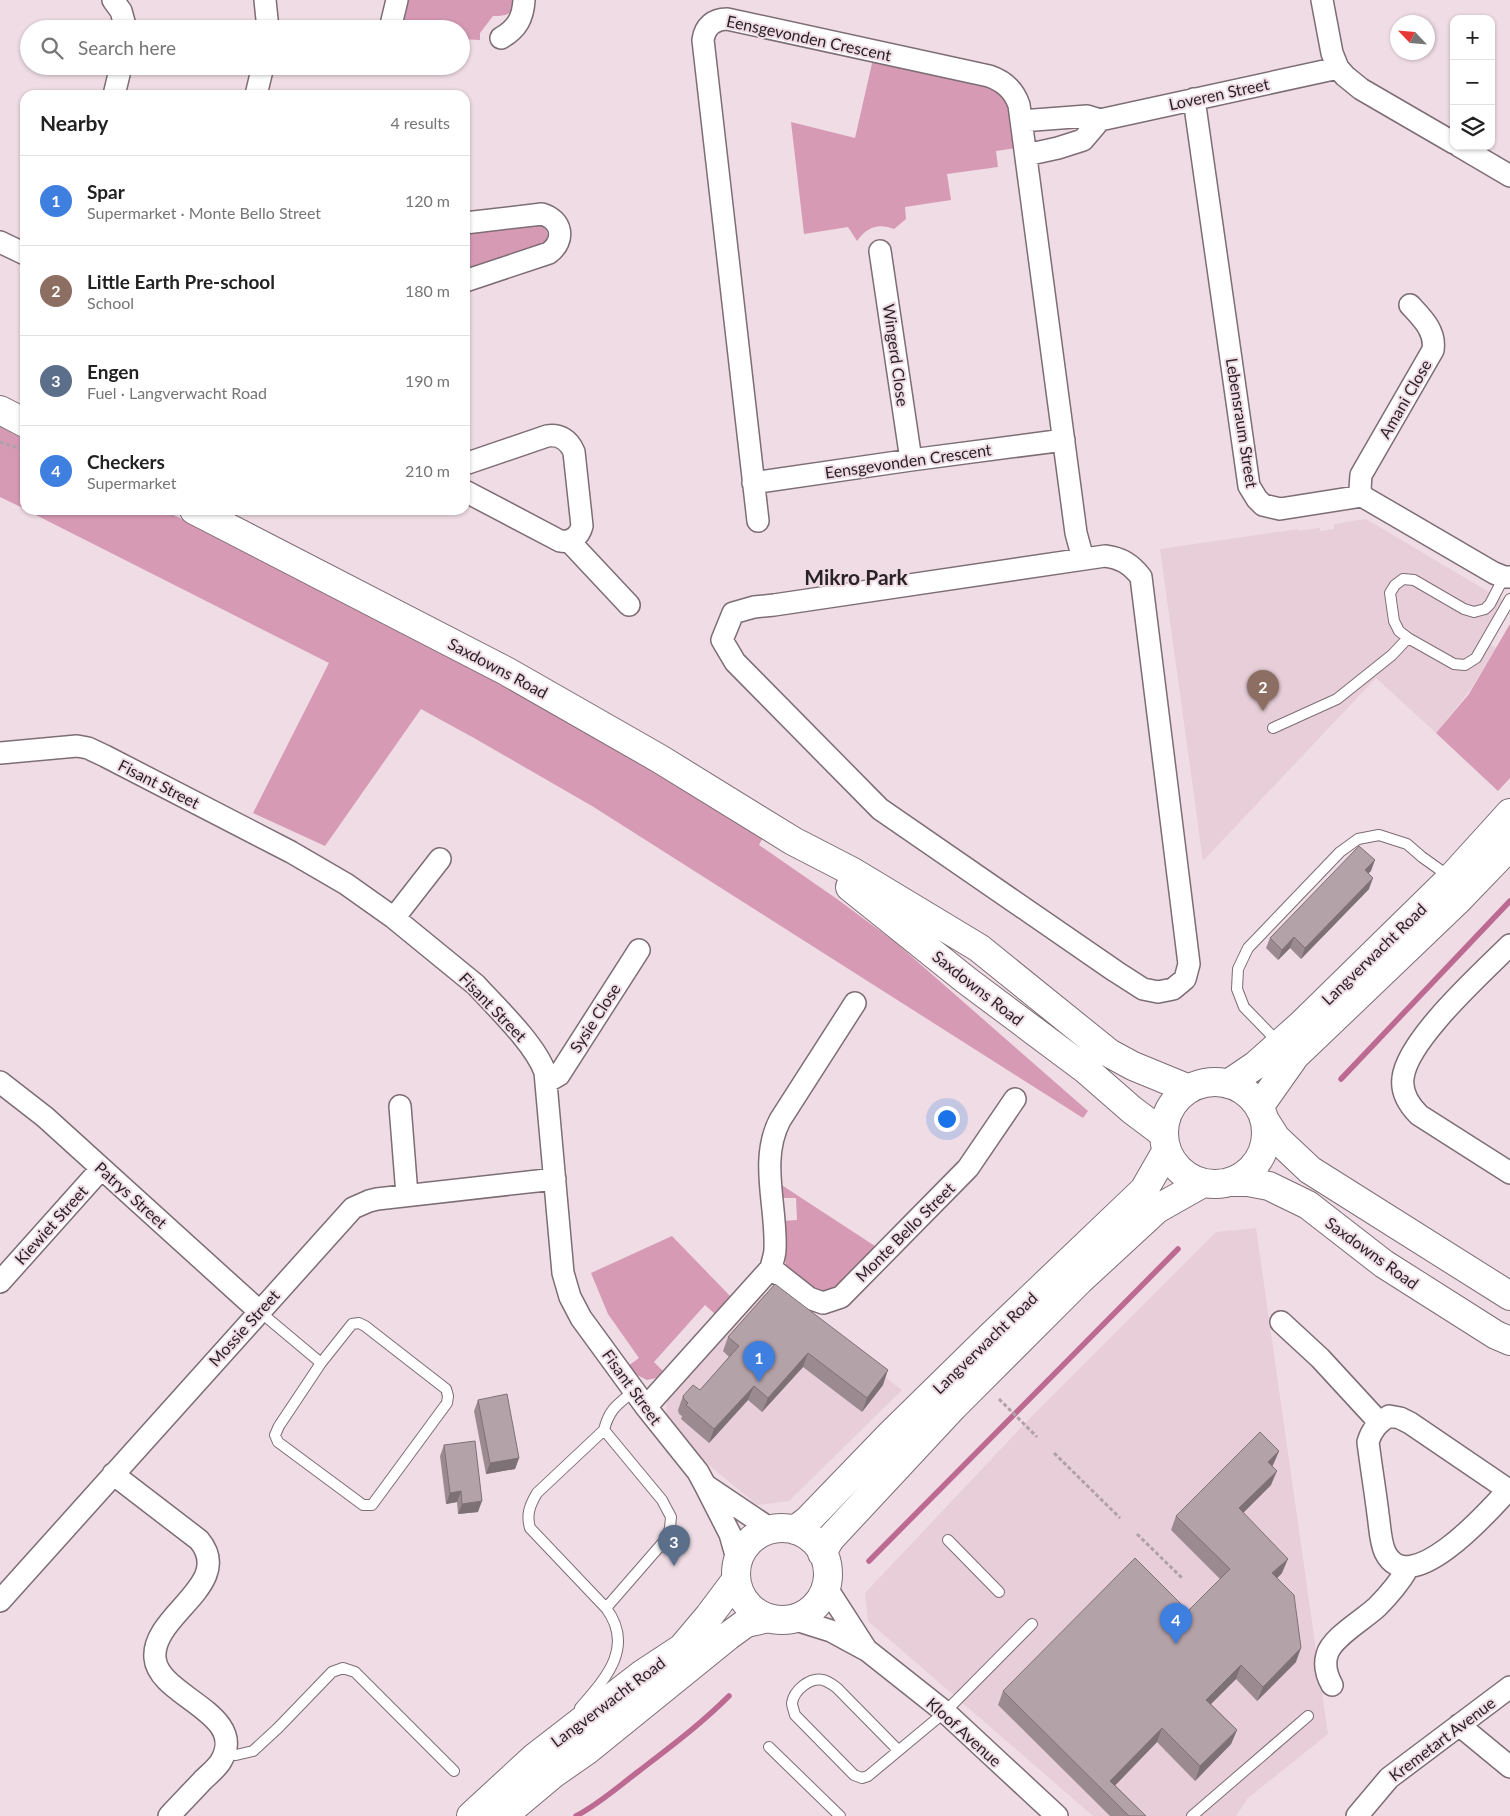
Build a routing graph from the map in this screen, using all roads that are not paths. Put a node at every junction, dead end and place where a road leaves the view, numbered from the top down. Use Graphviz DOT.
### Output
graph roads {
  1 [pos="113,0"];
  2 [pos="265,0"];
  3 [pos="397,0"];
  4 [pos="524,0"];
  5 [pos="1322,0"];
  6 [pos="123,20"];
  7 [pos="267,20"];
  8 [pos="392,20"];
  9 [pos="501,38"];
  10 [pos="1338,68"];
  11 [pos="119,75"];
  12 [pos="260,75"];
  13 [pos="115,90"];
  14 [pos="257,90"];
  15 [pos="1194,99"];
  16 [pos="1100,120"];
  17 [pos="1021,121"];
  18 [pos="1450,141"];
  19 [pos="1467,150"];
  20 [pos="1026,155"];
  21 [pos="1510,176"];
  22 [pos="470,222"];
  23 [pos="0,242"];
  24 [pos="880,250"];
  25 [pos="20,252"];
  26 [pos="470,279"];
  27 [pos="1410,305"];
  28 [pos="0,410"];
  29 [pos="20,420"];
  30 [pos="1064,440"];
  31 [pos="911,460"];
  32 [pos="470,462"];
  33 [pos="753,483"];
  34 [pos="470,494"];
  35 [pos="1362,496"];
  36 [pos="204,515"];
  37 [pos="758,521"];
  38 [pos="569,541"];
  39 [pos="1083,559"];
  40 [pos="1507,577"];
  41 [pos="1510,598"];
  42 [pos="629,605"];
  43 [pos="1408,638"];
  44 [pos="1273,728"];
  45 [pos="0,753"];
  46 [pos="1510,814"];
  47 [pos="793,841"];
  48 [pos="1510,846"];
  49 [pos="440,859"];
  50 [pos="1451,878"];
  51 [pos="394,918"];
  52 [pos="1510,945"];
  53 [pos="639,950"];
  54 [pos="855,1004"];
  55 [pos="1280,1044"];
  56 [pos="0,1082"];
  57 [pos="548,1082"];
  58 [pos="1228,1084"];
  59 [pos="1189,1089"];
  60 [pos="1015,1099"];
  61 [pos="400,1106"];
  62 [pos="1262,1113"];
  63 [pos="1166,1142"];
  64 [pos="102,1169"];
  65 [pos="1509,1170"];
  66 [pos="555,1179"];
  67 [pos="1216,1183"];
  68 [pos="407,1196"];
  69 [pos="771,1268"];
  70 [pos="0,1282"];
  71 [pos="1510,1296"];
  72 [pos="259,1312"];
  73 [pos="1281,1322"];
  74 [pos="1510,1341"];
  75 [pos="321,1363"];
  76 [pos="640,1399"];
  77 [pos="1378,1422"];
  78 [pos="604,1430"];
  79 [pos="113,1474"];
  80 [pos="705,1485"];
  81 [pos="1509,1490"];
  82 [pos="784,1530"];
  83 [pos="948,1540"];
  84 [pos="822,1552"];
  85 [pos="1408,1568"];
  86 [pos="737,1571"];
  87 [pos="826,1587"];
  88 [pos="999,1592"];
  89 [pos="0,1601"];
  90 [pos="606,1608"];
  91 [pos="781,1619"];
  92 [pos="1032,1624"];
  93 [pos="868,1652"];
  94 [pos="1332,1685"];
  95 [pos="1510,1687"];
  96 [pos="944,1712"];
  97 [pos="1308,1716"];
  98 [pos="1459,1725"];
  99 [pos="769,1747"];
  100 [pos="898,1750"];
  101 [pos="225,1753"];
  102 [pos="535,1757"];
  103 [pos="1510,1767"];
  104 [pos="454,1771"];
  105 [pos="169,1816"];
  106 [pos="471,1816"];
  107 [pos="503,1816"];
  108 [pos="840,1816"];
  109 [pos="1057,1816"];
  110 [pos="1192,1816"];
  111 [pos="1358,1816"];
  1 -- 6 [label="street"];
  2 -- 7 [label="street"];
  3 -- 8 [label="street"];
  4 -- 9 [label="street"];
  5 -- 10 [label="street"];
  10 -- 15 [label="street, Loveren Street"];
  10 -- 18 [label="street"];
  11 -- 13 [label="street"];
  12 -- 14 [label="street"];
  15 -- 16 [label="street, Loveren Street"];
  15 -- 35 [label="street, Lebensraum Street"];
  16 -- 17 [label="street, Loveren Street"];
  16 -- 20 [label="street"];
  17 -- 20 [label="street, Eensgevonden Crescent"];
  17 -- 33 [label="street, Eensgevonden Crescent"];
  19 -- 21 [label="street"];
  20 -- 30 [label="street, Eensgevonden Crescent"];
  22 -- 26 [label="street"];
  23 -- 25 [label="street"];
  24 -- 31 [label="street, Wingerd Close"];
  27 -- 35 [label="street, Amani Close"];
  28 -- 29 [label="street"];
  30 -- 31 [label="street, Eensgevonden Crescent"];
  30 -- 39 [label="street, Eensgevonden Crescent"];
  31 -- 33 [label="street, Eensgevonden Crescent"];
  32 -- 38 [label="street"];
  33 -- 37 [label="street, Eensgevonden Crescent"];
  34 -- 38 [label="street"];
  35 -- 40 [label="street"];
  36 -- 47 [label="street, Saxdowns Road"];
  38 -- 42 [label="street"];
  39 -- 39 [label="street"];
  40 -- 43 [label="lane"];
  41 -- 43 [label="lane"];
  43 -- 44 [label="lane"];
  45 -- 51 [label="street, Fisant Street"];
  46 -- 50 [label="street, Langverwacht Road"];
  47 -- 59 [label="street, Saxdowns Road"];
  47 -- 63 [label="street, Saxdowns Road"];
  48 -- 62 [label="street, Langverwacht Road"];
  49 -- 51 [label="street"];
  50 -- 55 [label="street, Langverwacht Road"];
  50 -- 55 [label="lane"];
  51 -- 57 [label="street, Fisant Street"];
  52 -- 65 [label="street"];
  53 -- 57 [label="street, Sysie Close"];
  54 -- 69 [label="street"];
  55 -- 58 [label="street, Langverwacht Road"];
  56 -- 64 [label="street, Patrys Street"];
  57 -- 66 [label="street, Fisant Street"];
  58 -- 59 [label="street"];
  58 -- 62 [label="street"];
  59 -- 63 [label="street"];
  60 -- 69 [label="street, Monte Bello Street"];
  61 -- 68 [label="street"];
  62 -- 67 [label="street"];
  62 -- 71 [label="street, Saxdowns Road"];
  63 -- 67 [label="street"];
  63 -- 82 [label="street, Langverwacht Road"];
  64 -- 70 [label="street, Kiewiet Street"];
  64 -- 72 [label="street, Patrys Street"];
  66 -- 68 [label="street, Mossie Street"];
  66 -- 76 [label="street, Fisant Street"];
  67 -- 74 [label="street, Saxdowns Road"];
  67 -- 84 [label="street, Langverwacht Road"];
  68 -- 72 [label="street, Mossie Street"];
  69 -- 76 [label="street"];
  72 -- 75 [label="lane"];
  72 -- 79 [label="street, Mossie Street"];
  73 -- 77 [label="street"];
  75 -- 75 [label="lane"];
  76 -- 78 [label="lane"];
  76 -- 80 [label="street, Fisant Street"];
  77 -- 81 [label="street"];
  77 -- 85 [label="street"];
  78 -- 90 [label="lane"];
  78 -- 90 [label="lane"];
  79 -- 89 [label="street, Mossie Street"];
  79 -- 101 [label="street"];
  80 -- 82 [label="street, Fisant Street"];
  80 -- 86 [label="street, Fisant Street"];
  81 -- 85 [label="street"];
  82 -- 84 [label="street"];
  82 -- 86 [label="street"];
  83 -- 88 [label="lane"];
  84 -- 87 [label="street"];
  85 -- 94 [label="street"];
  86 -- 91 [label="street"];
  86 -- 102 [label="street, Langverwacht Road"];
  87 -- 91 [label="street"];
  87 -- 93 [label="street, Kloof Avenue"];
  90 -- 102 [label="lane"];
  91 -- 93 [label="street, Kloof Avenue"];
  91 -- 107 [label="street, Langverwacht Road"];
  92 -- 96 [label="lane"];
  93 -- 96 [label="street, Kloof Avenue"];
  95 -- 98 [label="street, Kremetart Avenue"];
  96 -- 100 [label="lane"];
  96 -- 109 [label="street, Kloof Avenue"];
  97 -- 110 [label="lane"];
  98 -- 103 [label="street"];
  98 -- 111 [label="street, Kremetart Avenue"];
  99 -- 108 [label="lane"];
  100 -- 100 [label="lane"];
  101 -- 104 [label="lane"];
  101 -- 105 [label="street"];
  102 -- 106 [label="street, Langverwacht Road"];
}
